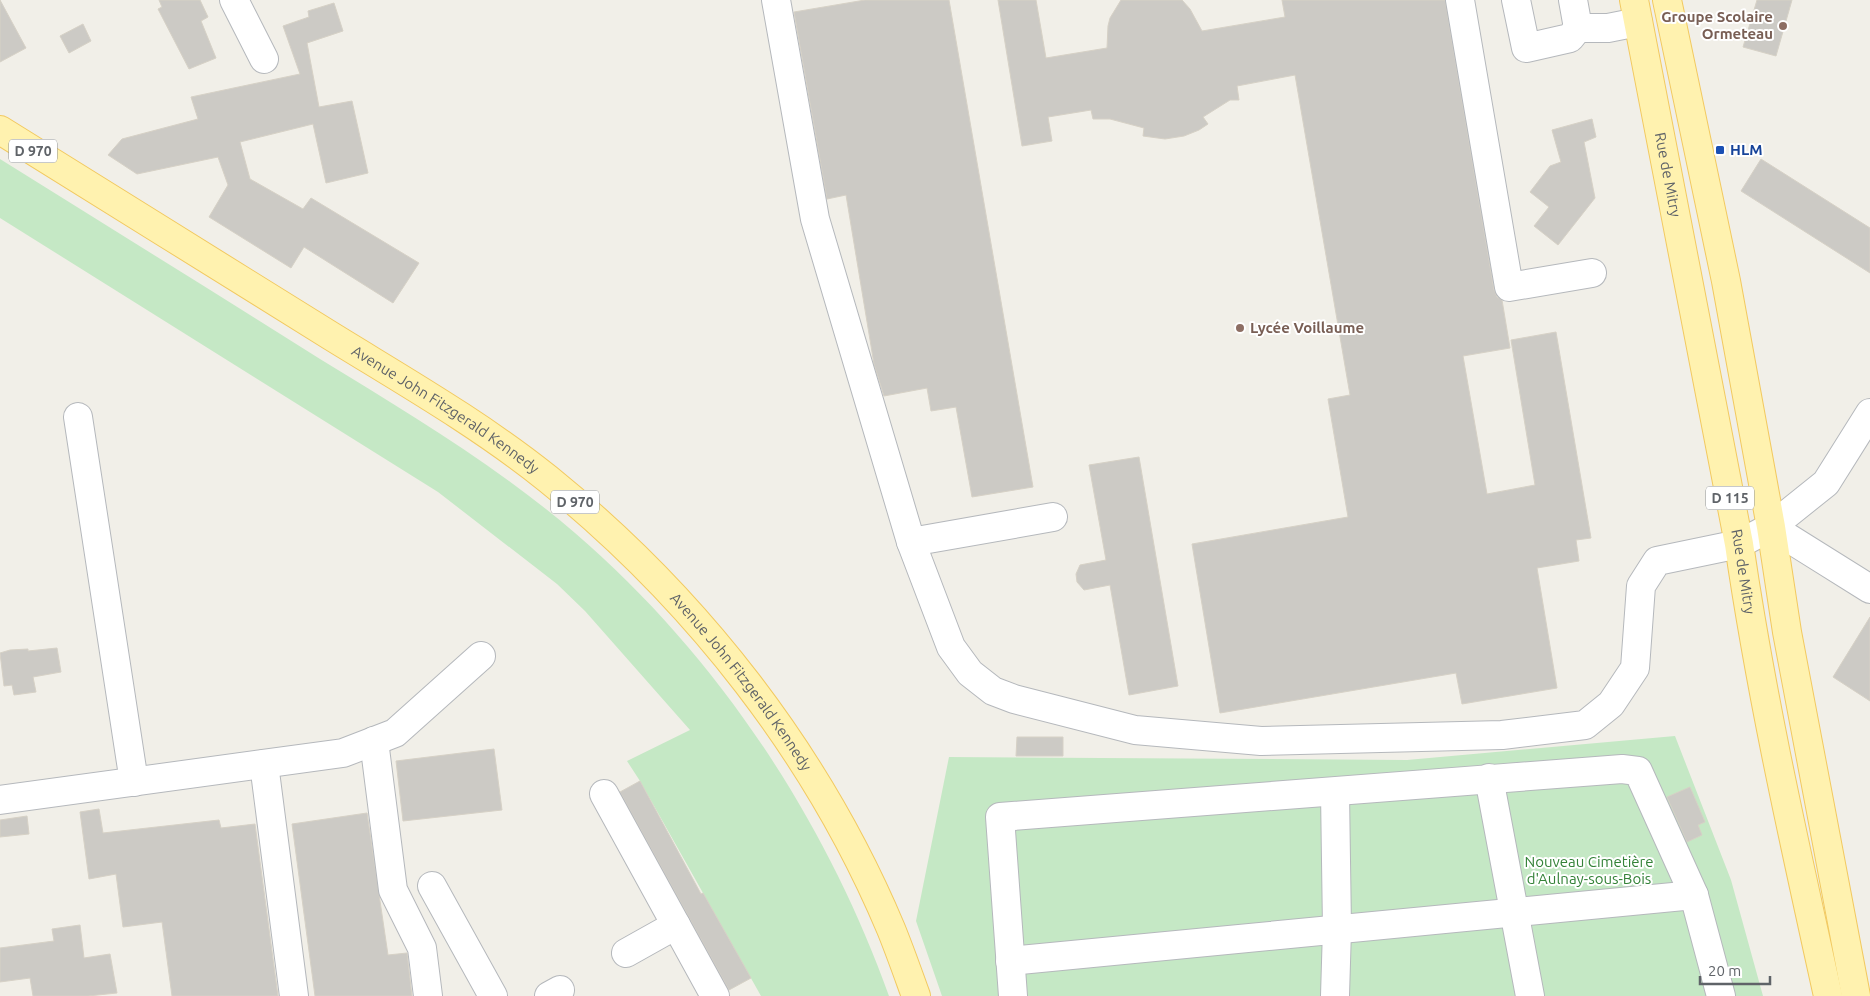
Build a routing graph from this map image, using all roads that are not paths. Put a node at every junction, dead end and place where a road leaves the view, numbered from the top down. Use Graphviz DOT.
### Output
graph roads {
  1 [pos="234,0"];
  2 [pos="776,0"];
  3 [pos="1460,0"];
  4 [pos="1516,0"];
  5 [pos="1573,0"];
  6 [pos="1668,0"];
  7 [pos="1636,11"];
  8 [pos="1578,28"];
  9 [pos="264,59"];
  10 [pos="0,130"];
  11 [pos="1592,273"];
  12 [pos="1870,413"];
  13 [pos="78,418"];
  14 [pos="1053,517"];
  15 [pos="1771,526"];
  16 [pos="911,542"];
  17 [pos="1739,544"];
  18 [pos="1870,589"];
  19 [pos="481,656"];
  20 [pos="374,741"];
  21 [pos="264,764"];
  22 [pos="1489,778"];
  23 [pos="134,782"];
  24 [pos="1335,792"];
  25 [pos="604,794"];
  26 [pos="0,800"];
  27 [pos="432,886"];
  28 [pos="1694,895"];
  29 [pos="1515,913"];
  30 [pos="676,925"];
  31 [pos="1337,929"];
  32 [pos="626,953"];
  33 [pos="1010,961"];
  34 [pos="294,996"];
  35 [pos="428,996"];
  36 [pos="493,996"];
  37 [pos="715,996"];
  38 [pos="916,996"];
  39 [pos="1013,996"];
  40 [pos="1335,996"];
  41 [pos="1530,996"];
  42 [pos="1722,996"];
  43 [pos="1828,996"];
  44 [pos="1856,996"];
  1 -- 9 [label="street"];
  2 -- 16 [label="street"];
  3 -- 11 [label="street"];
  4 -- 8 [label="street"];
  5 -- 8 [label="street"];
  6 -- 15 [label="main road, D 115"];
  7 -- 8 [label="street"];
  7 -- 17 [label="main road, Rue de Mitry / D 115"];
  10 -- 38 [label="main road, Avenue John Fitzgerald Kennedy / D 970"];
  12 -- 15 [label="street"];
  13 -- 23 [label="street"];
  14 -- 16 [label="street"];
  15 -- 17 [label="street"];
  15 -- 18 [label="street"];
  15 -- 44 [label="main road, D 115"];
  16 -- 17 [label="street"];
  17 -- 43 [label="main road, Rue de Mitry / D 115"];
  19 -- 20 [label="street"];
  20 -- 21 [label="street"];
  20 -- 35 [label="street"];
  21 -- 23 [label="street"];
  21 -- 34 [label="street"];
  22 -- 24 [label="street"];
  22 -- 28 [label="street"];
  22 -- 29 [label="street"];
  23 -- 26 [label="street"];
  24 -- 31 [label="street"];
  24 -- 33 [label="street"];
  25 -- 30 [label="street"];
  27 -- 36 [label="street"];
  28 -- 29 [label="street"];
  28 -- 42 [label="street"];
  29 -- 31 [label="street"];
  29 -- 41 [label="street"];
  30 -- 32 [label="street"];
  30 -- 37 [label="street"];
  31 -- 33 [label="street"];
  31 -- 40 [label="street"];
  33 -- 39 [label="street"];
}
